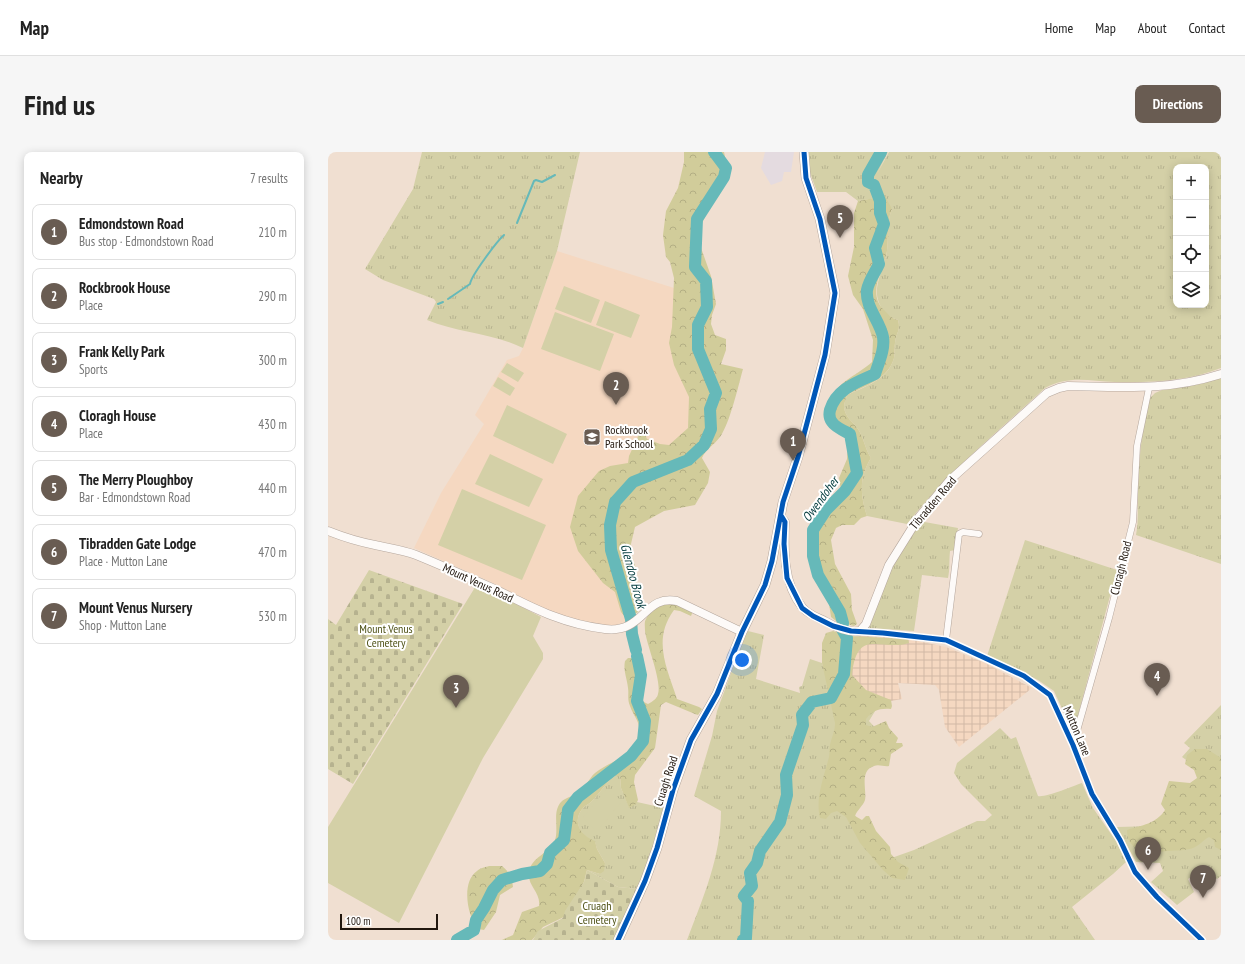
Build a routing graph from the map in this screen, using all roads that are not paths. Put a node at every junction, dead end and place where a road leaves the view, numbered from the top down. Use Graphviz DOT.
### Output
graph roads {
  1 [pos="804,152"];
  2 [pos="1221,374"];
  3 [pos="1149,388"];
  4 [pos="780,516"];
  5 [pos="328,532"];
  6 [pos="979,534"];
  7 [pos="860,631"];
  8 [pos="742,632"];
  9 [pos="946,640"];
  10 [pos="1073,745"];
  11 [pos="618,940"];
  12 [pos="1202,940"];
  1 -- 4 [label="main road, Cruagh Road"];
  2 -- 3 [label="street, Tibradden Road"];
  3 -- 7 [label="street, Tibradden Road"];
  3 -- 10 [label="street, Cloragh Road"];
  4 -- 7 [label="street"];
  4 -- 8 [label="main road, Cruagh Road"];
  5 -- 8 [label="street, Mount Venus Road"];
  6 -- 9 [label="street"];
  7 -- 9 [label="street, Mutton Lane"];
  8 -- 11 [label="main road, Cruagh Road"];
  9 -- 10 [label="street, Mutton Lane"];
  10 -- 12 [label="street, Mutton Lane"];
}
